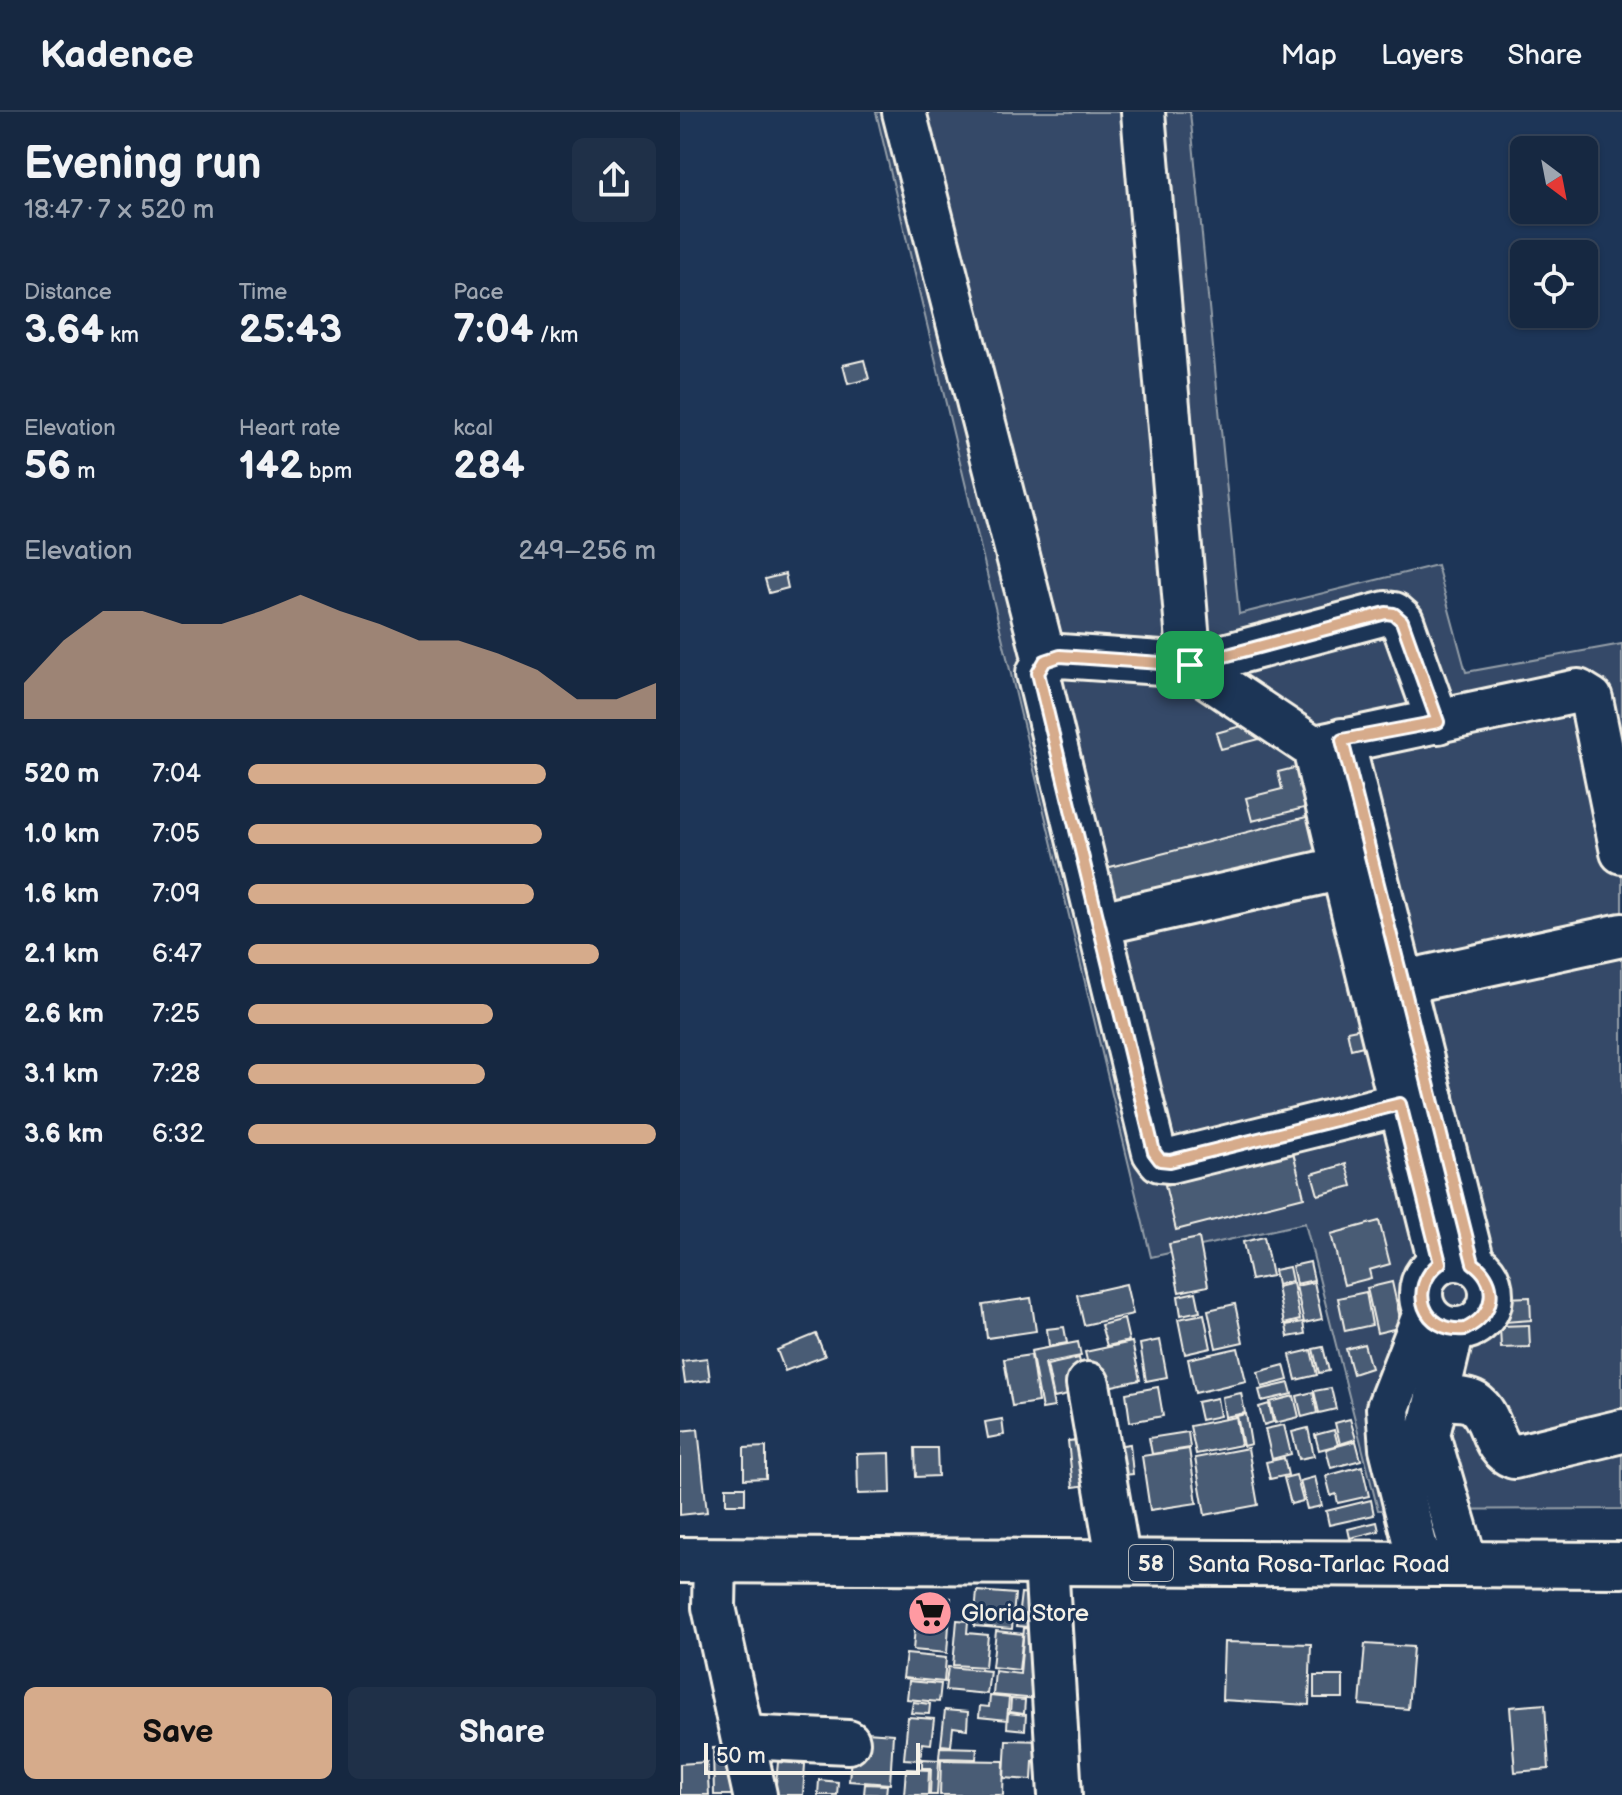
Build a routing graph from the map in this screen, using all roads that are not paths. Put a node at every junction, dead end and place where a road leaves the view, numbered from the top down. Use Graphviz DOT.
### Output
graph roads {
  1 [pos="904,112"];
  2 [pos="1143,112"];
  3 [pos="1045,661"];
  4 [pos="1190,665"];
  5 [pos="1438,722"];
  6 [pos="1328,744"];
  7 [pos="1622,852"];
  8 [pos="1358,864"];
  9 [pos="1101,923"];
  10 [pos="1622,935"];
  11 [pos="1387,986"];
  12 [pos="1416,1101"];
  13 [pos="1456,1263"];
  14 [pos="1439,1322"];
  15 [pos="1088,1384"];
  16 [pos="1437,1397"];
  17 [pos="1622,1431"];
  18 [pos="697,1560"];
  19 [pos="1046,1563"];
  20 [pos="1119,1563"];
  21 [pos="1420,1564"];
  22 [pos="1466,1564"];
  23 [pos="1622,1565"];
  24 [pos="743,1737"];
  25 [pos="848,1742"];
  26 [pos="755,1795"];
  27 [pos="1060,1795"];
  1 -- 3 [label="street"];
  2 -- 4 [label="street"];
  3 -- 4 [label="street"];
  3 -- 9 [label="street"];
  4 -- 5 [label="street"];
  4 -- 6 [label="street"];
  5 -- 6 [label="street"];
  5 -- 7 [label="street"];
  6 -- 8 [label="street"];
  8 -- 9 [label="street"];
  8 -- 11 [label="street"];
  9 -- 12 [label="street"];
  10 -- 11 [label="street"];
  11 -- 12 [label="street"];
  12 -- 13 [label="street"];
  13 -- 14 [label="street"];
  13 -- 14 [label="street"];
  14 -- 16 [label="street"];
  14 -- 21 [label="street"];
  15 -- 20 [label="street"];
  16 -- 17 [label="street"];
  16 -- 22 [label="street"];
  18 -- 19 [label="highway, Santa Rosa-Tarlac Road / 58"];
  18 -- 24 [label="street"];
  19 -- 20 [label="highway, Santa Rosa-Tarlac Road / 58"];
  19 -- 27 [label="street"];
  20 -- 21 [label="highway, Santa Rosa-Tarlac Road / 58"];
  21 -- 22 [label="highway, Santa Rosa-Tarlac Road / 58"];
  22 -- 23 [label="highway, Santa Rosa-Tarlac Road / 58"];
  24 -- 25 [label="street"];
  24 -- 26 [label="street"];
}
